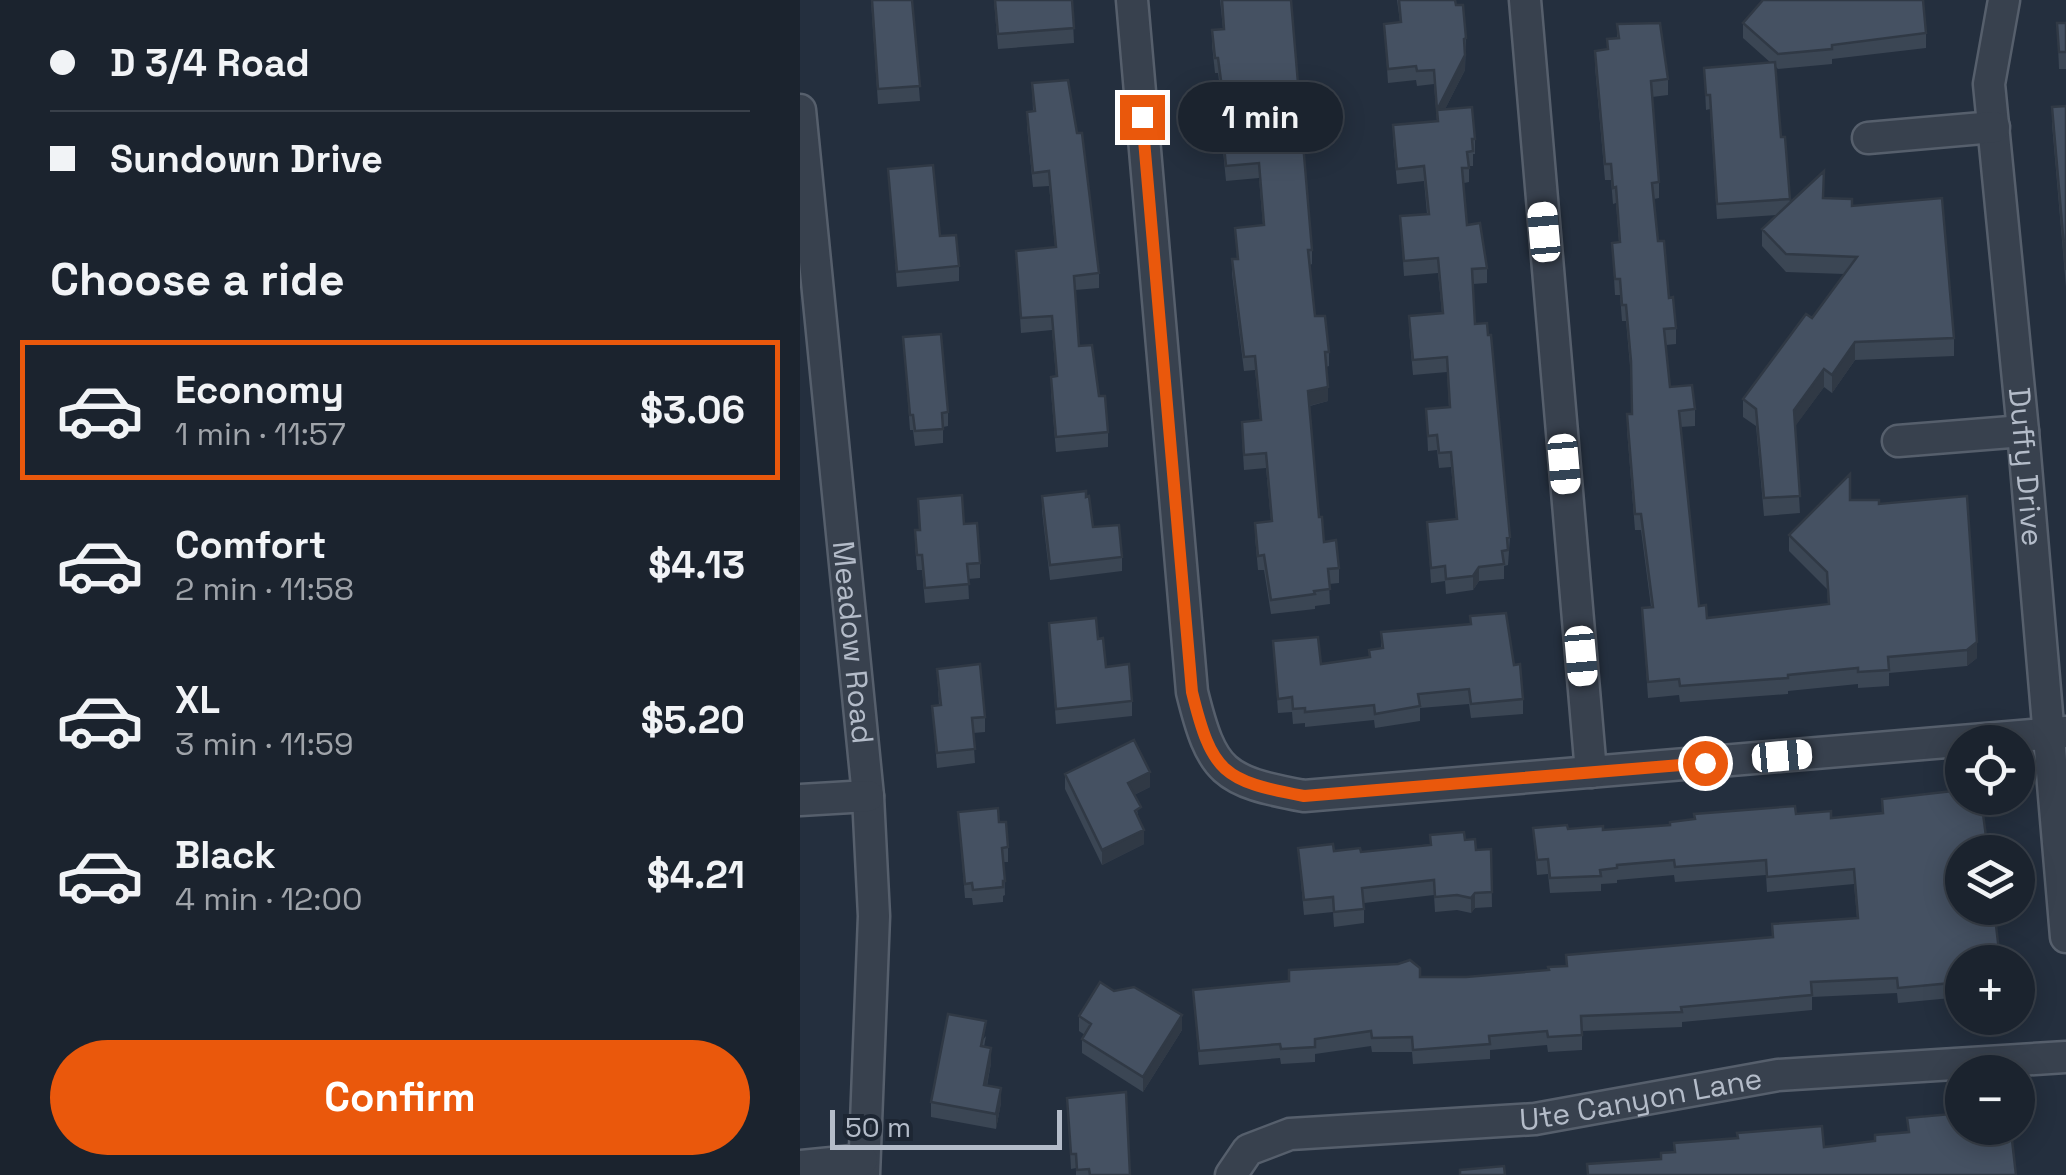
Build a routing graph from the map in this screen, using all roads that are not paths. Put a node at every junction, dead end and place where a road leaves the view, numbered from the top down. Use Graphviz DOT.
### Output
graph roads {
  1 [pos="1132,0"];
  2 [pos="1525,0"];
  3 [pos="2004,0"];
  4 [pos="800,110"];
  5 [pos="1994,127"];
  6 [pos="1868,138"];
  7 [pos="2023,431"];
  8 [pos="1898,440"];
  9 [pos="2058,733"];
  10 [pos="1590,772"];
  11 [pos="868,796"];
  12 [pos="800,800"];
  13 [pos="2066,938"];
  14 [pos="2066,1057"];
  15 [pos="800,1166"];
  16 [pos="863,1168"];
  17 [pos="1231,1175"];
  1 -- 10 [label="street"];
  2 -- 10 [label="street"];
  3 -- 5 [label="street, Duffy Drive"];
  4 -- 11 [label="street, Meadow Road"];
  5 -- 6 [label="street"];
  5 -- 7 [label="street, Duffy Drive"];
  7 -- 8 [label="street"];
  7 -- 9 [label="street, Duffy Drive"];
  9 -- 10 [label="street"];
  9 -- 13 [label="street, Duffy Drive"];
  11 -- 12 [label="street"];
  11 -- 16 [label="street, Meadow Road"];
  14 -- 17 [label="street, Ute Canyon Lane"];
  15 -- 16 [label="street"];
}
